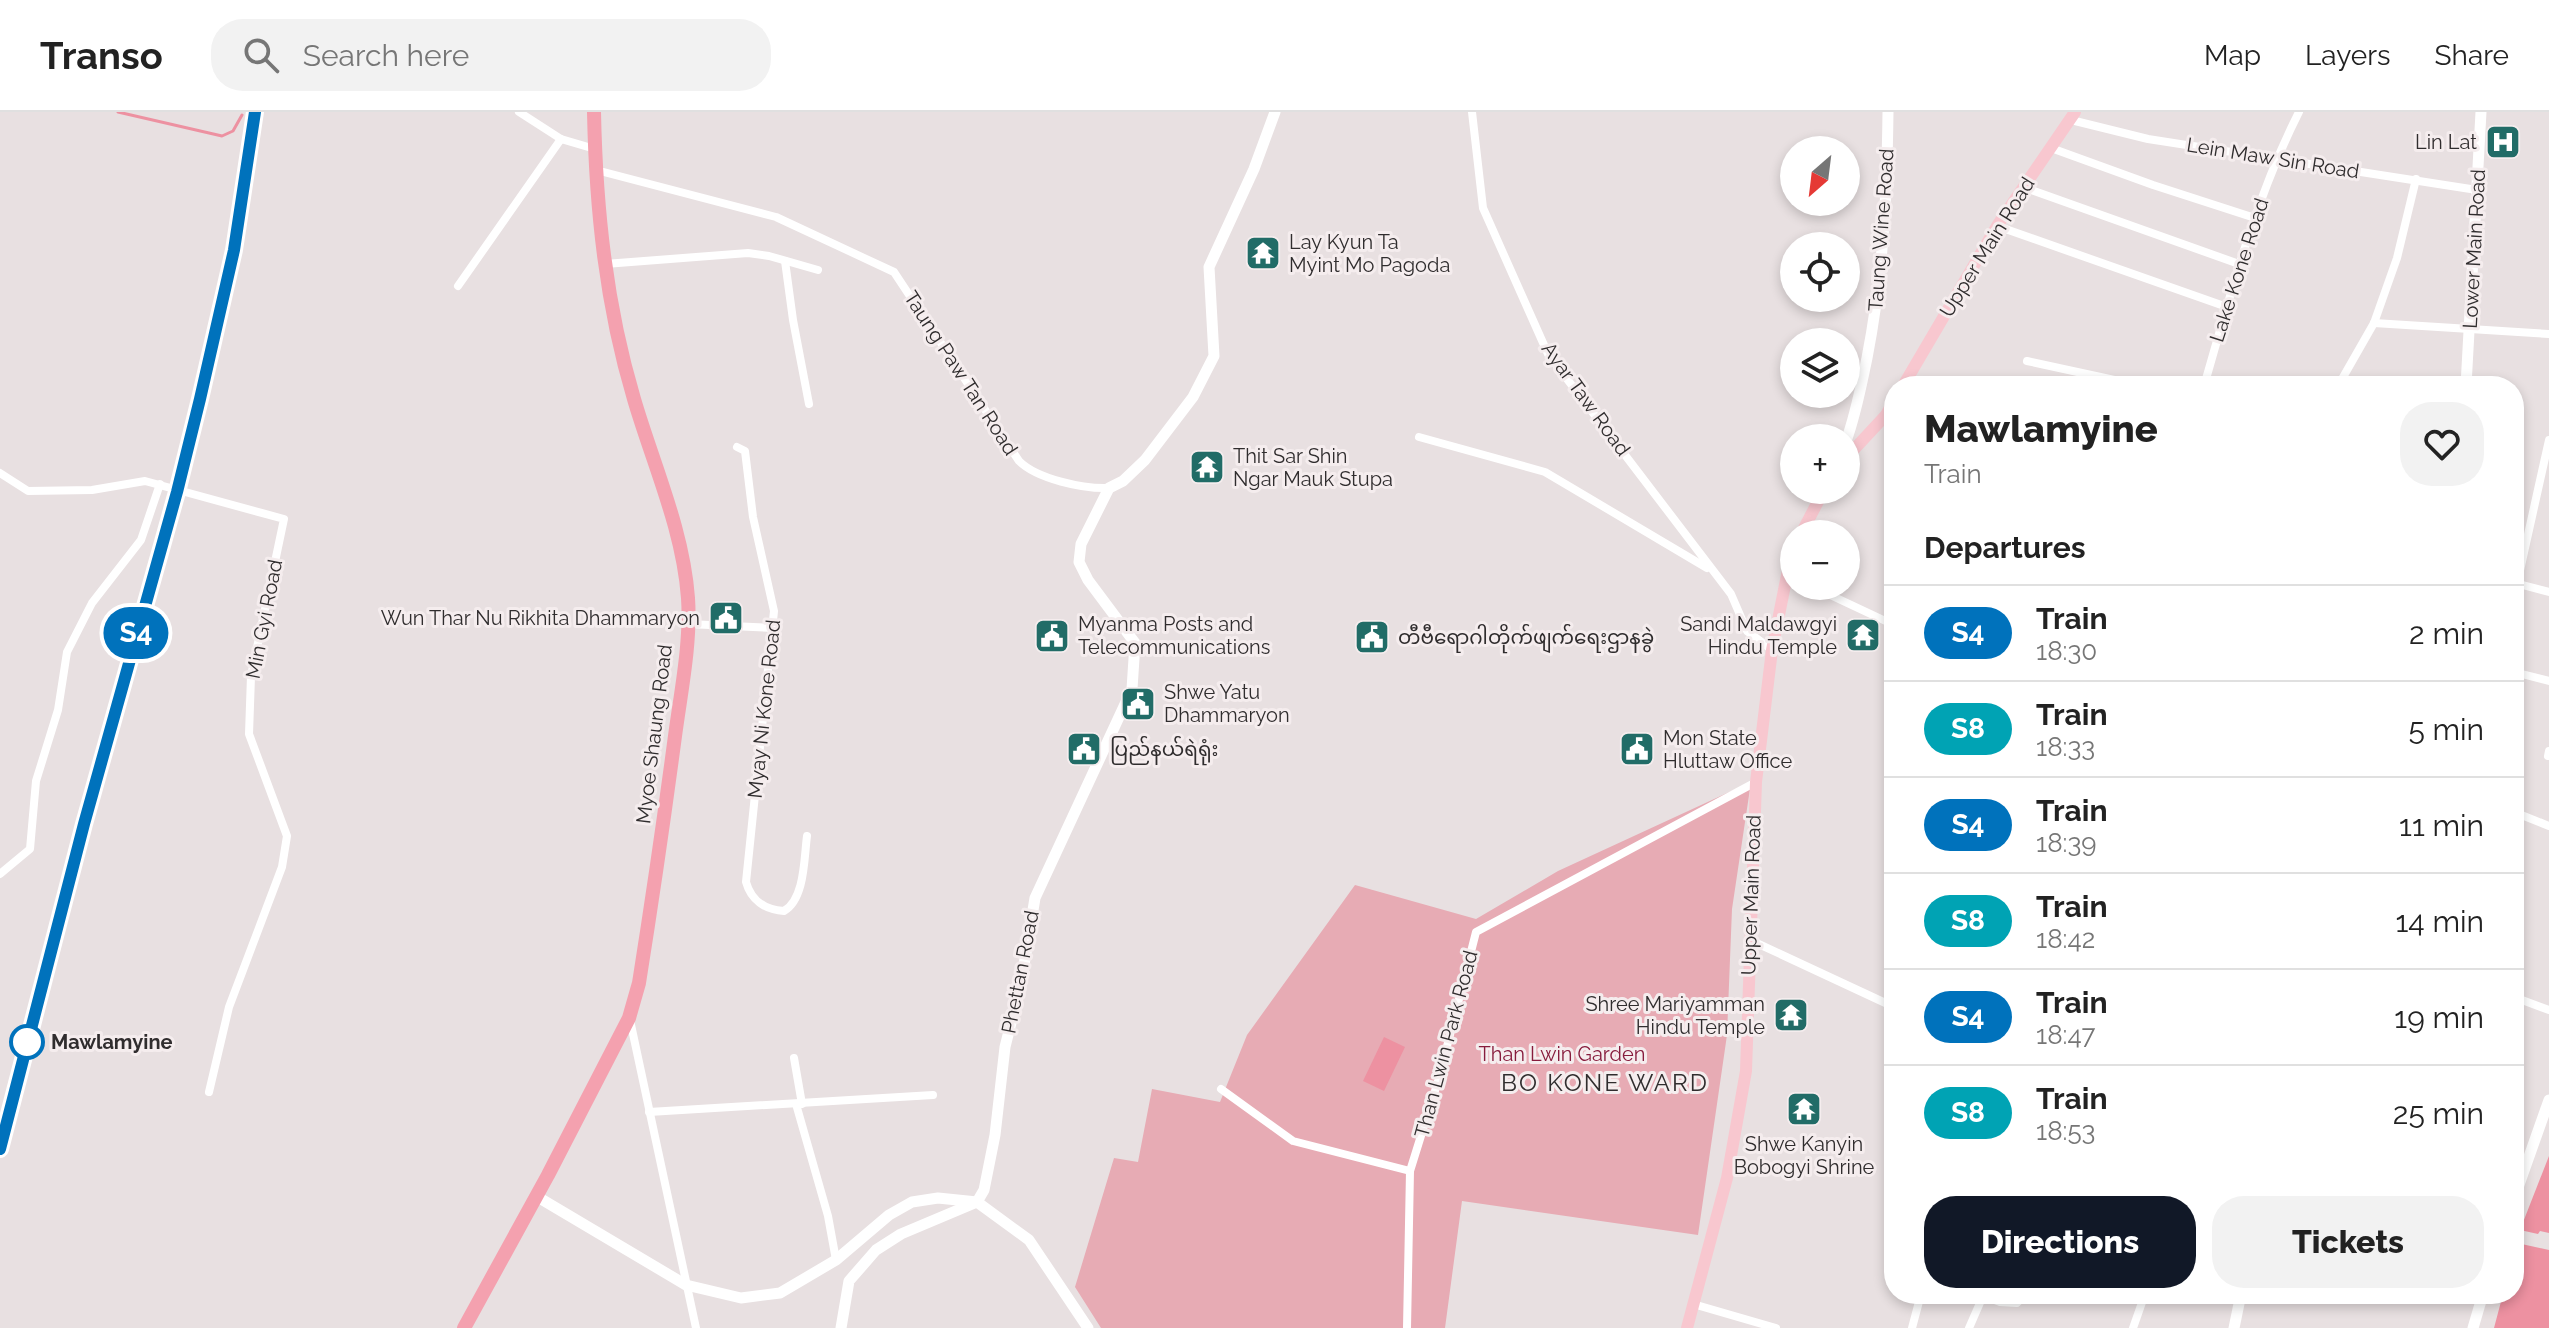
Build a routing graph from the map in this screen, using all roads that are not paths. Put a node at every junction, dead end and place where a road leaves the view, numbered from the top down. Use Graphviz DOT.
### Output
graph roads {
  1 [pos="519,112"];
  2 [pos="594,112"];
  3 [pos="1275,112"];
  4 [pos="1472,112"];
  5 [pos="1888,112"];
  6 [pos="2299,112"];
  7 [pos="2481,112"];
  8 [pos="2073,116"];
  9 [pos="561,139"];
  10 [pos="2051,148"];
  11 [pos="595,149"];
  12 [pos="2275,160"];
  13 [pos="595,170"];
  14 [pos="2416,179"];
  15 [pos="2023,187"];
  16 [pos="2477,190"];
  17 [pos="2255,218"];
  18 [pos="1997,226"];
  19 [pos="785,261"];
  20 [pos="605,264"];
  21 [pos="2239,264"];
  22 [pos="818,270"];
  23 [pos="458,286"];
  24 [pos="2227,307"];
  25 [pos="2374,323"];
  26 [pos="2470,331"];
  27 [pos="2549,334"];
  28 [pos="2027,361"];
  29 [pos="1909,376"];
  30 [pos="2096,376"];
  31 [pos="2207,376"];
  32 [pos="2344,376"];
  33 [pos="2467,376"];
  34 [pos="809,404"];
  35 [pos="1884,423"];
  36 [pos="1852,424"];
  37 [pos="1419,437"];
  38 [pos="2549,440"];
  39 [pos="1860,445"];
  40 [pos="737,447"];
  41 [pos="0,473"];
  42 [pos="160,484"];
  43 [pos="1109,488"];
  44 [pos="2525,547"];
  45 [pos="2524,551"];
  46 [pos="1711,570"];
  47 [pos="2524,585"];
  48 [pos="2549,592"];
  49 [pos="1784,600"];
  50 [pos="1841,600"];
  51 [pos="1884,620"];
  52 [pos="688,624"];
  53 [pos="774,628"];
  54 [pos="1772,650"];
  55 [pos="2524,675"];
  56 [pos="2549,681"];
  57 [pos="1756,782"];
  58 [pos="2524,816"];
  59 [pos="2549,826"];
  60 [pos="807,836"];
  61 [pos="0,874"];
  62 [pos="1749,940"];
  63 [pos="2524,1001"];
  64 [pos="1884,1002"];
  65 [pos="2549,1010"];
  66 [pos="629,1018"];
  67 [pos="794,1058"];
  68 [pos="1221,1089"];
  69 [pos="209,1092"];
  70 [pos="933,1095"];
  71 [pos="2549,1100"];
  72 [pos="799,1104"];
  73 [pos="649,1112"];
  74 [pos="1410,1171"];
  75 [pos="2524,1171"];
  76 [pos="536,1196"];
  77 [pos="977,1202"];
  78 [pos="836,1260"];
  79 [pos="686,1285"];
  80 [pos="1693,1304"];
  81 [pos="1918,1304"];
  82 [pos="1978,1304"];
  83 [pos="2141,1304"];
  84 [pos="2239,1304"];
  85 [pos="2480,1304"];
  86 [pos="1762,1326"];
  87 [pos="464,1328"];
  88 [pos="696,1328"];
  89 [pos="841,1328"];
  90 [pos="1088,1328"];
  91 [pos="1407,1328"];
  92 [pos="1687,1328"];
  93 [pos="1776,1328"];
  94 [pos="1912,1328"];
  95 [pos="1969,1328"];
  96 [pos="2133,1328"];
  97 [pos="2234,1328"];
  98 [pos="2473,1328"];
  1 -- 9 [label="street"];
  2 -- 11 [label="highway, Myoe Shaung Road"];
  3 -- 43 [label="main road"];
  4 -- 46 [label="street, Ayar Taw Road"];
  5 -- 36 [label="main road, Taung Wine Road"];
  6 -- 12 [label="street, Lake Kone Road"];
  7 -- 16 [label="main road, Lower Main Road"];
  8 -- 10 [label="main road, Upper Main Road"];
  8 -- 12 [label="street, Lein Maw Sin Road"];
  9 -- 11 [label="street"];
  9 -- 23 [label="street"];
  10 -- 15 [label="main road, Upper Main Road"];
  10 -- 17 [label="street"];
  11 -- 13 [label="highway, Myoe Shaung Road"];
  12 -- 14 [label="street, Lein Maw Sin Road"];
  12 -- 17 [label="street, Lake Kone Road"];
  13 -- 20 [label="highway, Myoe Shaung Road"];
  13 -- 43 [label="street, Taung Paw Tan Road"];
  14 -- 16 [label="street, Lein Maw Sin Road"];
  14 -- 25 [label="street"];
  15 -- 18 [label="main road, Upper Main Road"];
  15 -- 21 [label="street"];
  16 -- 26 [label="main road, Lower Main Road"];
  17 -- 21 [label="street, Lake Kone Road"];
  18 -- 24 [label="street"];
  18 -- 29 [label="main road, Upper Main Road"];
  19 -- 20 [label="street"];
  19 -- 22 [label="street"];
  19 -- 34 [label="street"];
  20 -- 52 [label="highway, Myoe Shaung Road"];
  21 -- 24 [label="street, Lake Kone Road"];
  24 -- 31 [label="street, Lake Kone Road"];
  25 -- 26 [label="street"];
  25 -- 32 [label="street"];
  26 -- 27 [label="street"];
  26 -- 33 [label="main road, Lower Main Road"];
  28 -- 30 [label="street"];
  35 -- 39 [label="main road"];
  37 -- 46 [label="street"];
  38 -- 44 [label="street"];
  40 -- 53 [label="street, Myay Ni Kone Road"];
  41 -- 42 [label="street, Min Gyi Road"];
  42 -- 61 [label="street"];
  42 -- 69 [label="street, Min Gyi Road"];
  43 -- 77 [label="main road, Phettan Road"];
  44 -- 45 [label="street"];
  46 -- 54 [label="street, Ayar Taw Road"];
  47 -- 48 [label="street"];
  49 -- 54 [label="main road, Upper Main Road"];
  50 -- 51 [label="street"];
  52 -- 53 [label="street"];
  52 -- 66 [label="highway, Myoe Shaung Road"];
  53 -- 60 [label="street"];
  54 -- 57 [label="main road, Upper Main Road"];
  55 -- 56 [label="street"];
  57 -- 62 [label="main road, Upper Main Road"];
  57 -- 74 [label="street, Than Lwin Park Road"];
  58 -- 59 [label="street"];
  62 -- 64 [label="street"];
  62 -- 80 [label="main road, Upper Main Road"];
  63 -- 65 [label="street"];
  66 -- 73 [label="street"];
  66 -- 76 [label="highway, Myoe Shaung Road"];
  67 -- 72 [label="street"];
  68 -- 74 [label="street"];
  70 -- 72 [label="street"];
  71 -- 75 [label="main road"];
  72 -- 73 [label="street"];
  72 -- 78 [label="street"];
  73 -- 79 [label="street"];
  74 -- 91 [label="street, Than Lwin Park Road"];
  76 -- 79 [label="main road"];
  76 -- 87 [label="highway, Myoe Shaung Road"];
  77 -- 78 [label="main road"];
  77 -- 89 [label="main road"];
  77 -- 90 [label="main road"];
  78 -- 79 [label="main road"];
  79 -- 88 [label="street"];
  80 -- 86 [label="street"];
  80 -- 92 [label="main road, Upper Main Road"];
  81 -- 94 [label="street"];
  82 -- 95 [label="street"];
  83 -- 96 [label="street"];
  84 -- 97 [label="main road"];
  85 -- 98 [label="main road"];
  86 -- 93 [label="street"];
}
